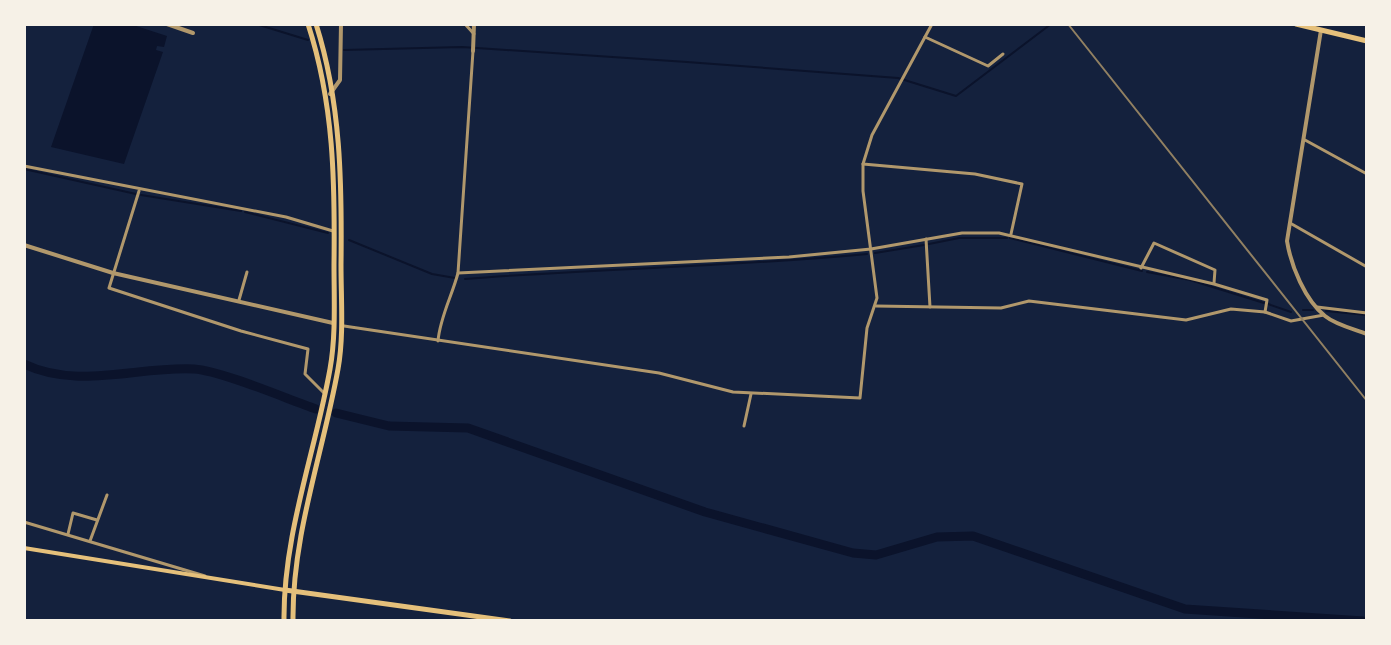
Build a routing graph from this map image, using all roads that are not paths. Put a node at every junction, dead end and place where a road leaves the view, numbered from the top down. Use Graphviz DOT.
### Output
graph roads {
  1 [pos="167,24"];
  2 [pos="308,24"];
  3 [pos="316,24"];
  4 [pos="341,24"];
  5 [pos="465,24"];
  6 [pos="474,24"];
  7 [pos="932,24"];
  8 [pos="1296,24"];
  9 [pos="1321,27"];
  10 [pos="193,33"];
  11 [pos="474,34"];
  12 [pos="925,37"];
  13 [pos="1367,41"];
  14 [pos="473,51"];
  15 [pos="1003,54"];
  16 [pos="334,91"];
  17 [pos="327,95"];
  18 [pos="1305,140"];
  19 [pos="863,164"];
  20 [pos="24,166"];
  21 [pos="1367,174"];
  22 [pos="139,191"];
  23 [pos="1288,222"];
  24 [pos="335,231"];
  25 [pos="1011,234"];
  26 [pos="926,239"];
  27 [pos="24,245"];
  28 [pos="871,249"];
  29 [pos="1367,267"];
  30 [pos="1141,268"];
  31 [pos="247,272"];
  32 [pos="113,273"];
  33 [pos="458,273"];
  34 [pos="1214,284"];
  35 [pos="239,300"];
  36 [pos="876,306"];
  37 [pos="930,308"];
  38 [pos="1320,311"];
  39 [pos="1265,312"];
  40 [pos="1367,313"];
  41 [pos="333,323"];
  42 [pos="341,325"];
  43 [pos="1367,334"];
  44 [pos="438,341"];
  45 [pos="324,393"];
  46 [pos="751,394"];
  47 [pos="744,426"];
  48 [pos="107,495"];
  49 [pos="97,520"];
  50 [pos="24,522"];
  51 [pos="68,534"];
  52 [pos="90,541"];
  53 [pos="24,548"];
  54 [pos="212,580"];
  55 [pos="285,590"];
  56 [pos="294,591"];
  57 [pos="284,621"];
  58 [pos="293,621"];
  59 [pos="510,621"];
  1 -- 10 [label="street"];
  2 -- 17 [label="main road"];
  3 -- 16 [label="main road"];
  4 -- 16 [label="street"];
  5 -- 11 [label="street"];
  6 -- 11 [label="street"];
  7 -- 12 [label="street"];
  8 -- 9 [label="main road"];
  9 -- 13 [label="main road"];
  9 -- 18 [label="street"];
  11 -- 14 [label="street"];
  12 -- 15 [label="street"];
  12 -- 19 [label="street"];
  14 -- 33 [label="street"];
  16 -- 17 [label="street"];
  16 -- 42 [label="main road"];
  17 -- 24 [label="main road"];
  18 -- 21 [label="street"];
  18 -- 23 [label="street"];
  19 -- 25 [label="street"];
  19 -- 28 [label="street"];
  20 -- 22 [label="street"];
  22 -- 24 [label="street"];
  22 -- 32 [label="street"];
  23 -- 29 [label="street"];
  23 -- 38 [label="street"];
  24 -- 41 [label="main road"];
  25 -- 26 [label="street"];
  25 -- 30 [label="street"];
  26 -- 28 [label="street"];
  26 -- 37 [label="street"];
  27 -- 32 [label="street"];
  28 -- 33 [label="street"];
  28 -- 36 [label="street"];
  30 -- 34 [label="street"];
  30 -- 34 [label="street"];
  31 -- 35 [label="street"];
  32 -- 35 [label="street"];
  32 -- 45 [label="street"];
  33 -- 44 [label="street"];
  34 -- 39 [label="street"];
  35 -- 41 [label="street"];
  36 -- 37 [label="street"];
  36 -- 46 [label="street"];
  37 -- 39 [label="street"];
  38 -- 39 [label="street"];
  38 -- 40 [label="street"];
  38 -- 43 [label="street"];
  41 -- 42 [label="street"];
  41 -- 45 [label="main road"];
  42 -- 44 [label="street"];
  42 -- 56 [label="main road"];
  44 -- 46 [label="street"];
  45 -- 55 [label="main road"];
  46 -- 47 [label="street"];
  48 -- 49 [label="street"];
  49 -- 51 [label="street"];
  49 -- 52 [label="street"];
  50 -- 51 [label="street"];
  51 -- 52 [label="street"];
  52 -- 54 [label="street"];
  53 -- 54 [label="main road"];
  54 -- 55 [label="main road"];
  55 -- 56 [label="main road"];
  55 -- 57 [label="main road"];
  56 -- 58 [label="main road"];
  56 -- 59 [label="main road"];
}
